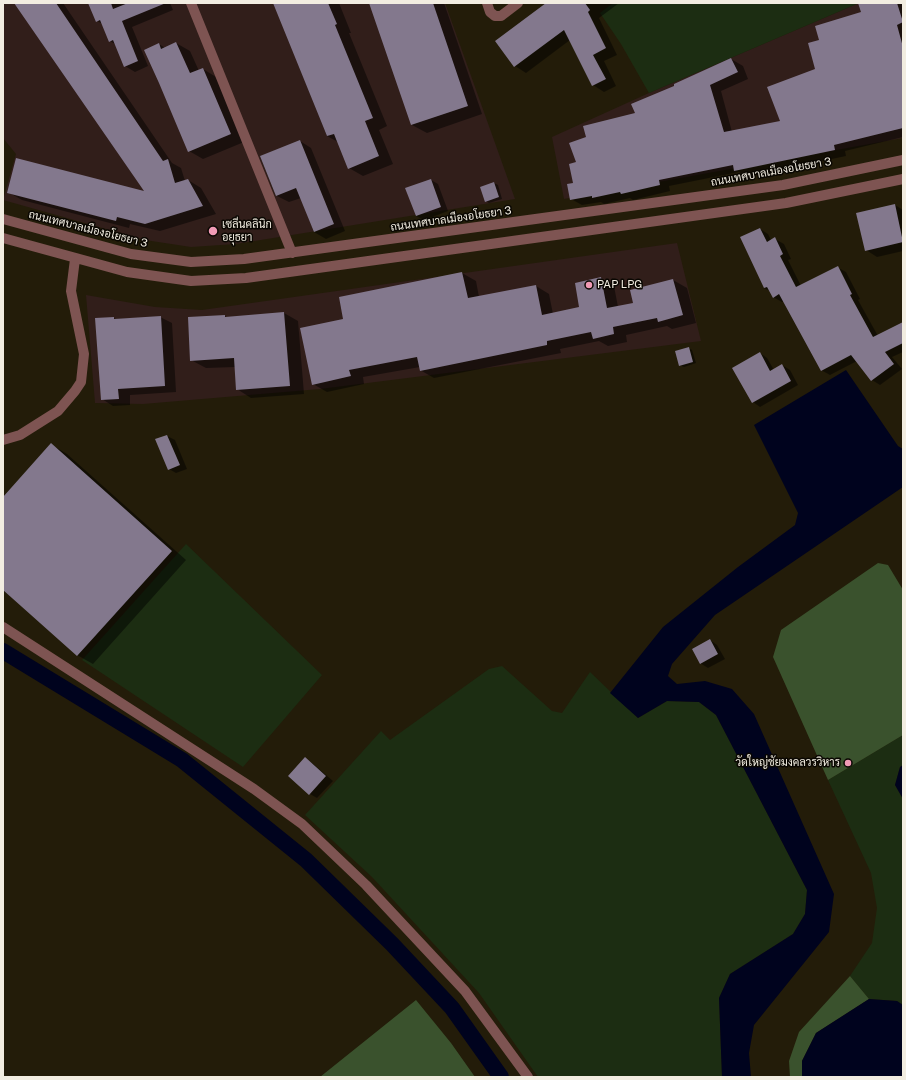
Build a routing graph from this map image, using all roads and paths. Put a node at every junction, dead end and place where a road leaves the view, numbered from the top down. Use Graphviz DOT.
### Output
graph roads {
  1 [pos="191,3"];
  2 [pos="487,3"];
  3 [pos="518,3"];
  4 [pos="903,160"];
  5 [pos="903,179"];
  6 [pos="561,216"];
  7 [pos="3,220"];
  8 [pos="563,234"];
  9 [pos="8,240"];
  10 [pos="292,253"];
  11 [pos="75,259"];
  12 [pos="3,440"];
  13 [pos="3,627"];
  14 [pos="528,1077"];
  1 -- 10 [label="street"];
  2 -- 3 [label="street"];
  4 -- 6 [label="street, ถนนเทศบาลเมืองอโยธยา 3"];
  5 -- 8 [label="street"];
  6 -- 8 [label="street"];
  6 -- 10 [label="street, ถนนเทศบาลเมืองอโยธยา 3"];
  7 -- 10 [label="street, ถนนเทศบาลเมืองอโยธยา 3"];
  8 -- 11 [label="street"];
  9 -- 11 [label="street"];
  11 -- 12 [label="street"];
  13 -- 14 [label="street"];
}
